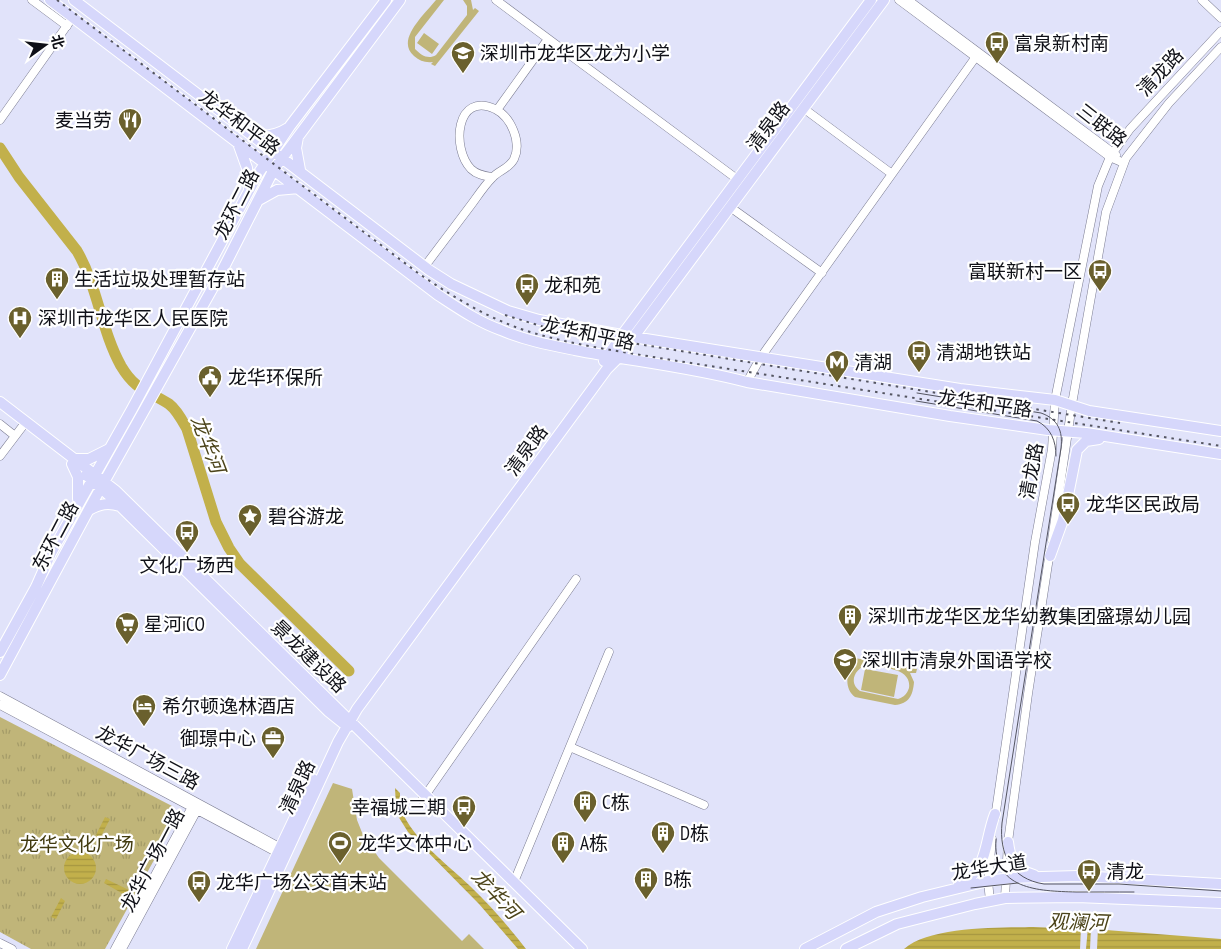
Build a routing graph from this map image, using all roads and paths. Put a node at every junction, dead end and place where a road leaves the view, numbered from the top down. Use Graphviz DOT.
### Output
graph roads {
  1 [pos="32,0"];
  2 [pos="50,0"];
  3 [pos="74,0"];
  4 [pos="386,0"];
  5 [pos="400,0"];
  6 [pos="496,0"];
  7 [pos="871,0"];
  8 [pos="884,0"];
  9 [pos="899,0"];
  10 [pos="908,0"];
  11 [pos="1202,0"];
  12 [pos="1221,18"];
  13 [pos="70,22"];
  14 [pos="1221,31"];
  15 [pos="548,39"];
  16 [pos="1221,47"];
  17 [pos="975,58"];
  18 [pos="799,105"];
  19 [pos="498,110"];
  20 [pos="1,119"];
  21 [pos="290,126"];
  22 [pos="253,135"];
  23 [pos="298,135"];
  24 [pos="237,142"];
  25 [pos="278,154"];
  26 [pos="1112,155"];
  27 [pos="265,163"];
  28 [pos="1124,163"];
  29 [pos="274,169"];
  30 [pos="300,170"];
  31 [pos="892,174"];
  32 [pos="492,177"];
  33 [pos="742,182"];
  34 [pos="299,188"];
  35 [pos="249,191"];
  36 [pos="257,202"];
  37 [pos="730,207"];
  38 [pos="425,266"];
  39 [pos="822,273"];
  40 [pos="622,335"];
  41 [pos="633,337"];
  42 [pos="607,356"];
  43 [pos="761,357"];
  44 [pos="618,358"];
  45 [pos="747,382"];
  46 [pos="1056,400"];
  47 [pos="0,402"];
  48 [pos="1072,404"];
  49 [pos="132,409"];
  50 [pos="0,410"];
  51 [pos="142,414"];
  52 [pos="0,424"];
  53 [pos="22,427"];
  54 [pos="1055,430"];
  55 [pos="1221,431"];
  56 [pos="1069,432"];
  57 [pos="16,436"];
  58 [pos="1126,439"];
  59 [pos="110,448"];
  60 [pos="1221,454"];
  61 [pos="0,456"];
  62 [pos="74,462"];
  63 [pos="93,477"];
  64 [pos="103,485"];
  65 [pos="77,505"];
  66 [pos="120,506"];
  67 [pos="89,510"];
  68 [pos="1050,556"];
  69 [pos="576,579"];
  70 [pos="0,652"];
  71 [pos="609,652"];
  72 [pos="0,675"];
  73 [pos="0,696"];
  74 [pos="0,705"];
  75 [pos="346,721"];
  76 [pos="570,747"];
  77 [pos="423,797"];
  78 [pos="704,805"];
  79 [pos="196,806"];
  80 [pos="995,814"];
  81 [pos="1008,842"];
  82 [pos="280,851"];
  83 [pos="1047,877"];
  84 [pos="1006,878"];
  85 [pos="988,881"];
  86 [pos="514,882"];
  87 [pos="1221,884"];
  88 [pos="948,890"];
  89 [pos="1006,898"];
  90 [pos="990,901"];
  91 [pos="1221,903"];
  92 [pos="0,943"];
  93 [pos="12,949"];
  94 [pos="115,949"];
  95 [pos="122,949"];
  96 [pos="232,949"];
  97 [pos="242,949"];
  98 [pos="573,949"];
  99 [pos="582,949"];
  100 [pos="805,949"];
  101 [pos="846,949"];
  1 -- 13 [label="street"];
  2 -- 13 [label="main road, 龙华和平路"];
  3 -- 22 [label="main road, 龙华和平路"];
  4 -- 21 [label="main road, 龙环二路"];
  5 -- 23 [label="main road, 龙环二路"];
  6 -- 15 [label="street"];
  7 -- 18 [label="main road, 清泉路"];
  8 -- 18 [label="main road, 清泉路"];
  9 -- 17 [label="street, 三联路"];
  10 -- 26 [label="street, 三联路"];
  11 -- 12 [label="street"];
  13 -- 20 [label="street"];
  13 -- 24 [label="main road, 龙华和平路"];
  14 -- 26 [label="street, 清龙路"];
  15 -- 19 [label="street"];
  15 -- 33 [label="street"];
  16 -- 28 [label="street, 清龙路"];
  17 -- 26 [label="street, 三联路"];
  17 -- 31 [label="street"];
  18 -- 31 [label="street"];
  18 -- 33 [label="main road, 清泉路"];
  19 -- 32 [label="street"];
  19 -- 32 [label="street"];
  21 -- 22 [label="main road"];
  21 -- 25 [label="main road, 龙环二路"];
  22 -- 25 [label="main road, 龙华和平路"];
  23 -- 25 [label="main road, 龙环二路"];
  23 -- 30 [label="main road"];
  24 -- 27 [label="main road, 龙华和平路"];
  24 -- 35 [label="main road"];
  25 -- 27 [label="main road, 龙环二路"];
  25 -- 29 [label="main road, 龙环二路"];
  25 -- 30 [label="main road, 龙华和平路"];
  26 -- 28 [label="street, 三联路"];
  26 -- 46 [label="street, 清龙路"];
  27 -- 29 [label="main road, 龙华和平路"];
  27 -- 35 [label="main road, 龙环二路"];
  28 -- 48 [label="street, 清龙路"];
  29 -- 34 [label="main road, 龙华和平路"];
  29 -- 36 [label="main road, 龙环二路"];
  30 -- 38 [label="main road, 龙华和平路"];
  31 -- 39 [label="street"];
  32 -- 38 [label="street"];
  33 -- 37 [label="main road, 清泉路"];
  33 -- 40 [label="main road, 清泉路"];
  34 -- 36 [label="main road"];
  34 -- 42 [label="main road, 龙华和平路"];
  35 -- 49 [label="main road, 龙环二路"];
  36 -- 51 [label="main road, 龙环二路"];
  37 -- 39 [label="street"];
  37 -- 41 [label="main road, 清泉路"];
  38 -- 40 [label="main road, 龙华和平路"];
  39 -- 43 [label="street"];
  40 -- 41 [label="main road, 龙华和平路"];
  40 -- 42 [label="main road, 清泉路"];
  41 -- 43 [label="main road, 龙华和平路"];
  41 -- 44 [label="main road, 清泉路"];
  42 -- 44 [label="main road, 龙华和平路"];
  42 -- 75 [label="main road, 清泉路"];
  43 -- 45 [label="street"];
  43 -- 46 [label="main road, 龙华和平路"];
  44 -- 45 [label="main road, 龙华和平路"];
  44 -- 75 [label="main road, 清泉路"];
  45 -- 54 [label="main road, 龙华和平路"];
  46 -- 48 [label="main road, 龙华和平路"];
  46 -- 54 [label="street, 清龙路"];
  47 -- 62 [label="main road, 景龙建设路"];
  48 -- 55 [label="main road, 龙华和平路"];
  48 -- 56 [label="street, 清龙路"];
  49 -- 59 [label="main road, 东环二路"];
  50 -- 53 [label="main road, 景龙建设路"];
  51 -- 64 [label="main road, 东环二路"];
  52 -- 57 [label="street"];
  53 -- 57 [label="street"];
  53 -- 62 [label="main road, 景龙建设路"];
  54 -- 56 [label="main road, 龙华和平路"];
  54 -- 80 [label="street, 清龙路"];
  56 -- 58 [label="main road, 龙华和平路"];
  56 -- 68 [label="street, 清龙路"];
  57 -- 61 [label="street"];
  58 -- 60 [label="main road, 龙华和平路"];
  58 -- 68 [label="main road"];
  59 -- 62 [label="main road"];
  59 -- 63 [label="main road, 东环二路"];
  62 -- 63 [label="main road, 景龙建设路"];
  62 -- 65 [label="main road"];
  63 -- 64 [label="main road, 景龙建设路"];
  63 -- 65 [label="main road, 东环二路"];
  64 -- 66 [label="main road, 景龙建设路"];
  64 -- 67 [label="main road, 东环二路"];
  64 -- 75 [label="main road, 景龙建设路"];
  65 -- 70 [label="main road, 东环二路"];
  66 -- 67 [label="main road"];
  66 -- 75 [label="main road, 景龙建设路"];
  67 -- 72 [label="main road, 东环二路"];
  68 -- 81 [label="street, 清龙路"];
  69 -- 77 [label="street"];
  71 -- 76 [label="street"];
  73 -- 79 [label="street, 龙华广场三路"];
  74 -- 79 [label="street, 龙华广场三路"];
  75 -- 77 [label="main road, 景龙建设路"];
  75 -- 82 [label="main road, 清泉路"];
  75 -- 97 [label="main road, 清泉路"];
  76 -- 78 [label="street"];
  76 -- 86 [label="street"];
  77 -- 86 [label="main road, 景龙建设路"];
  77 -- 98 [label="main road, 景龙建设路"];
  79 -- 82 [label="street, 龙华广场三路"];
  79 -- 94 [label="street, 龙华广场一路"];
  79 -- 95 [label="street, 龙华广场一路"];
  80 -- 85 [label="street, 清龙路"];
  80 -- 88 [label="main road"];
  81 -- 83 [label="main road"];
  81 -- 84 [label="street, 清龙路"];
  82 -- 96 [label="main road, 清泉路"];
  83 -- 84 [label="main road, 龙华大道"];
  83 -- 87 [label="main road, 龙华大道"];
  84 -- 85 [label="main road, 龙华大道"];
  84 -- 89 [label="street, 清龙路"];
  85 -- 88 [label="main road, 龙华大道"];
  85 -- 90 [label="street, 清龙路"];
  86 -- 99 [label="main road, 景龙建设路"];
  88 -- 100 [label="main road, 龙华大道"];
  89 -- 90 [label="main road, 龙华大道"];
  89 -- 91 [label="main road, 龙华大道"];
  90 -- 101 [label="main road, 龙华大道"];
  92 -- 93 [label="street"];
}
